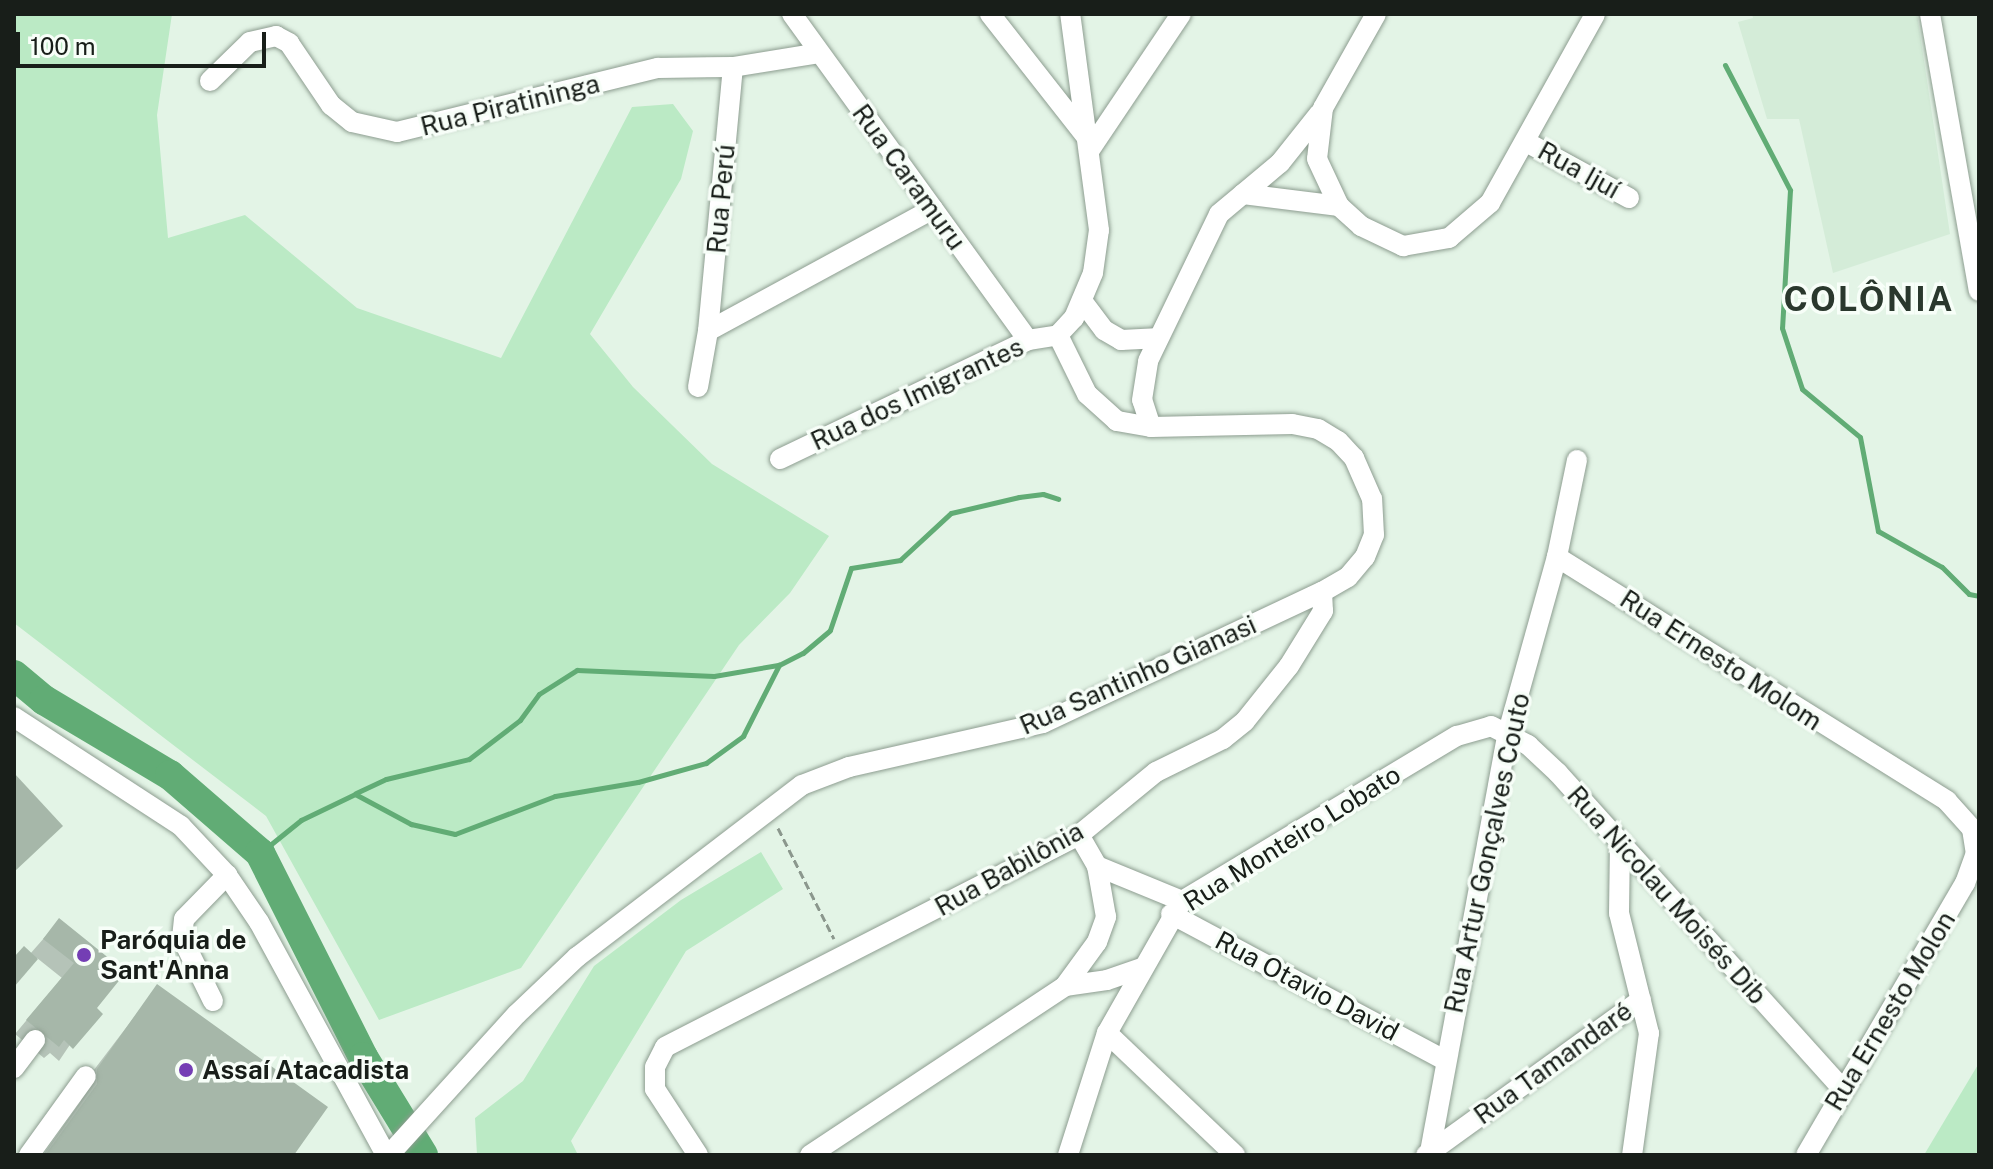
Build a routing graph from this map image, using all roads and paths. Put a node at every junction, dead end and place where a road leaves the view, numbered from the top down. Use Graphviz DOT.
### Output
graph roads {
  1 [pos="792,14"];
  2 [pos="990,14"];
  3 [pos="1070,14"];
  4 [pos="1181,14"];
  5 [pos="1376,14"];
  6 [pos="1595,14"];
  7 [pos="1930,14"];
  8 [pos="819,53"];
  9 [pos="733,67"];
  10 [pos="210,81"];
  11 [pos="1323,108"];
  12 [pos="1528,143"];
  13 [pos="1088,145"];
  14 [pos="1243,194"];
  15 [pos="1629,198"];
  16 [pos="1339,206"];
  17 [pos="933,209"];
  18 [pos="1979,291"];
  19 [pos="1083,302"];
  20 [pos="708,331"];
  21 [pos="1058,335"];
  22 [pos="1156,338"];
  23 [pos="1028,340"];
  24 [pos="698,387"];
  25 [pos="1151,427"];
  26 [pos="780,459"];
  27 [pos="1577,460"];
  28 [pos="1557,557"];
  29 [pos="1322,592"];
  30 [pos="14,717"];
  31 [pos="1508,732"];
  32 [pos="767,807"];
  33 [pos="1967,819"];
  34 [pos="1079,835"];
  35 [pos="1620,842"];
  36 [pos="1097,866"];
  37 [pos="227,875"];
  38 [pos="1177,907"];
  39 [pos="842,956"];
  40 [pos="1141,968"];
  41 [pos="1065,986"];
  42 [pos="1641,1000"];
  43 [pos="213,1001"];
  44 [pos="1107,1033"];
  45 [pos="35,1040"];
  46 [pos="1443,1059"];
  47 [pos="14,1068"];
  48 [pos="86,1076"];
  49 [pos="1843,1090"];
  50 [pos="390,1153"];
  51 [pos="1428,1154"];
  52 [pos="29,1155"];
  53 [pos="698,1155"];
  54 [pos="810,1155"];
  55 [pos="1068,1155"];
  56 [pos="1235,1155"];
  57 [pos="1632,1155"];
  58 [pos="1806,1155"];
  1 -- 8 [label="street, Rua Caramuru"];
  2 -- 13 [label="street"];
  3 -- 13 [label="street, Rua dos Imigrantes"];
  4 -- 13 [label="street"];
  5 -- 11 [label="street"];
  6 -- 12 [label="street"];
  7 -- 18 [label="street"];
  8 -- 9 [label="street, Rua Piratininga"];
  8 -- 17 [label="street, Rua Caramuru"];
  9 -- 10 [label="street, Rua Piratininga"];
  9 -- 20 [label="street, Rua Perú"];
  11 -- 14 [label="street"];
  11 -- 16 [label="street"];
  12 -- 15 [label="street, Rua Ijuí"];
  12 -- 16 [label="street"];
  13 -- 19 [label="street, Rua dos Imigrantes"];
  14 -- 16 [label="street"];
  14 -- 22 [label="street"];
  17 -- 20 [label="street"];
  17 -- 23 [label="street, Rua Caramuru"];
  19 -- 21 [label="street, Rua dos Imigrantes"];
  19 -- 22 [label="street"];
  20 -- 24 [label="street, Rua Perú"];
  21 -- 23 [label="street, Rua dos Imigrantes"];
  21 -- 25 [label="street, Rua Santinho Gianasi"];
  22 -- 25 [label="street"];
  23 -- 26 [label="street, Rua dos Imigrantes"];
  25 -- 29 [label="street, Rua Santinho Gianasi"];
  27 -- 28 [label="street"];
  28 -- 31 [label="street, Rua Artur Gonçalves Couto"];
  28 -- 33 [label="street, Rua Ernesto Molom"];
  29 -- 32 [label="street, Rua Santinho Gianasi"];
  29 -- 34 [label="street, Rua Babilônia"];
  30 -- 37 [label="street"];
  31 -- 35 [label="street, Rua Nicolau Moisés Dib"];
  31 -- 38 [label="street, Rua Monteiro Lobato"];
  31 -- 46 [label="street, Rua Artur Gonçalves Couto"];
  32 -- 39 [label="path"];
  32 -- 50 [label="street, Rua Santinho Gianasi"];
  33 -- 49 [label="street, Rua Ernesto Molon"];
  34 -- 36 [label="street"];
  34 -- 39 [label="street, Rua Babilônia"];
  35 -- 42 [label="street"];
  35 -- 49 [label="street, Rua Nicolau Moisés Dib"];
  36 -- 38 [label="street, Rua Otavio David"];
  36 -- 41 [label="street"];
  37 -- 43 [label="street"];
  37 -- 50 [label="street"];
  38 -- 40 [label="street, Rua Monteiro Lobato"];
  38 -- 46 [label="street, Rua Otavio David"];
  39 -- 53 [label="street, Rua Babilônia"];
  40 -- 41 [label="street"];
  40 -- 44 [label="street, Rua Monteiro Lobato"];
  41 -- 54 [label="street"];
  42 -- 51 [label="street, Rua Tamandaré"];
  42 -- 57 [label="street"];
  44 -- 55 [label="street, Rua Monteiro Lobato"];
  44 -- 56 [label="street"];
  45 -- 47 [label="street"];
  46 -- 51 [label="street, Rua Artur Gonçalves Couto"];
  48 -- 52 [label="street"];
  49 -- 58 [label="street, Rua Ernesto Molon"];
}
